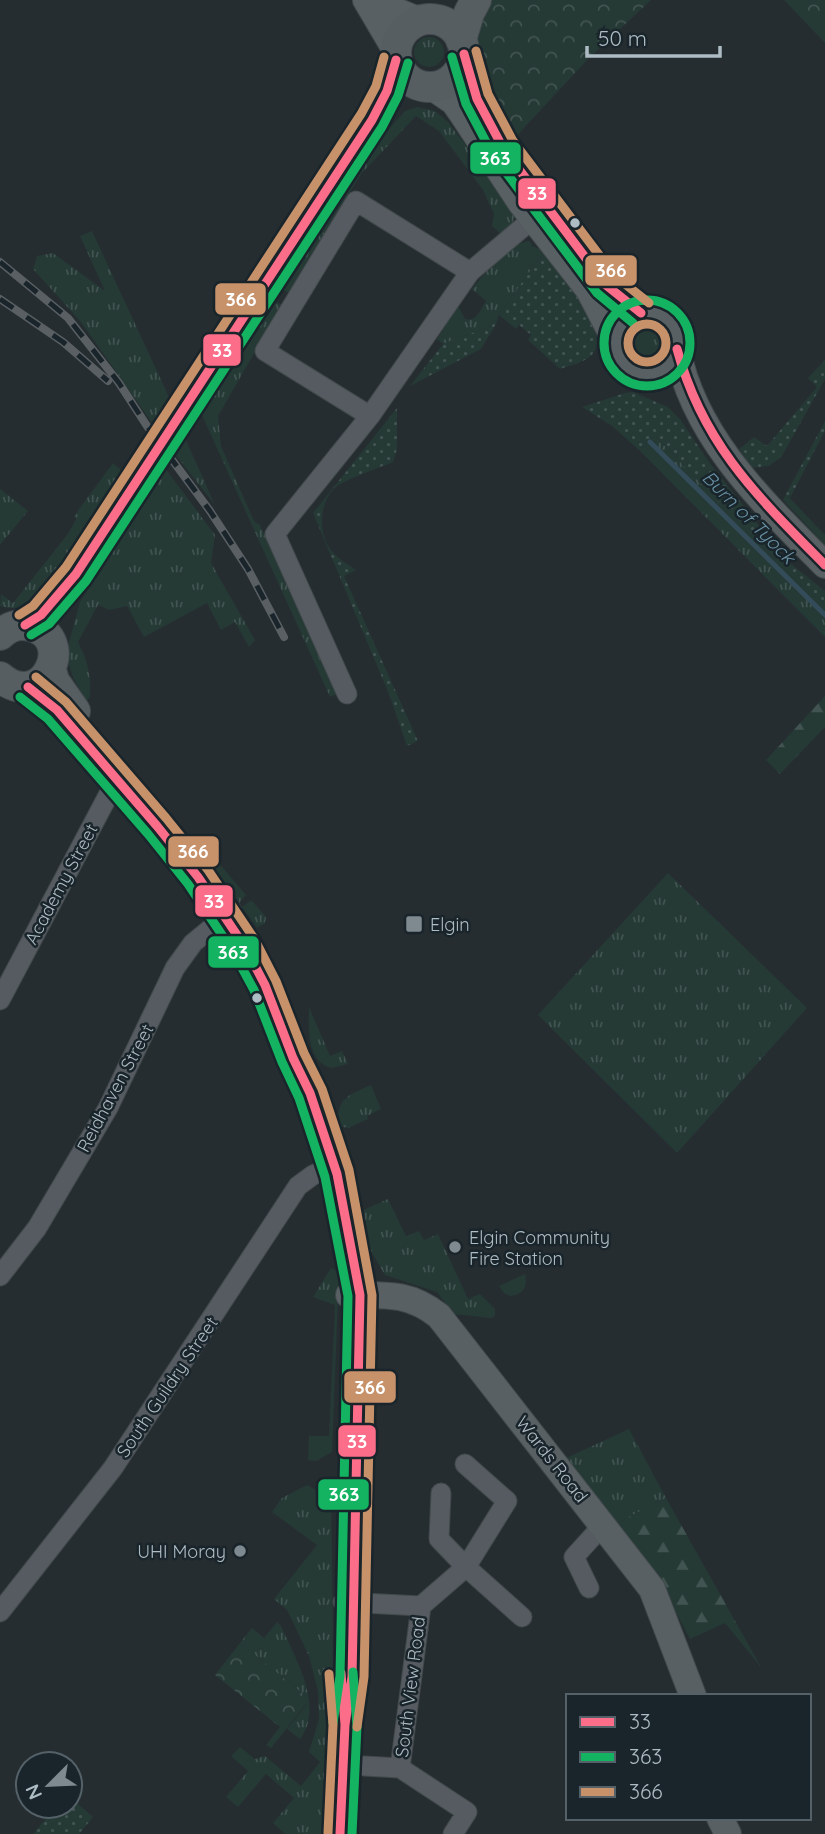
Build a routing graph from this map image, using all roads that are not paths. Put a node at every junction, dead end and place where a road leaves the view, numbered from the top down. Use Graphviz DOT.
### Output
graph roads {
  1 [pos="366,0"];
  2 [pos="381,0"];
  3 [pos="461,0"];
  4 [pos="476,0"];
  5 [pos="424,19"];
  6 [pos="462,47"];
  7 [pos="396,55"];
  8 [pos="428,86"];
  9 [pos="372,120"];
  10 [pos="540,212"];
  11 [pos="470,272"];
  12 [pos="641,313"];
  13 [pos="616,342"];
  14 [pos="677,349"];
  15 [pos="652,374"];
  16 [pos="370,416"];
  17 [pos="703,421"];
  18 [pos="825,565"];
  19 [pos="76,574"];
  20 [pos="10,626"];
  21 [pos="25,678"];
  22 [pos="347,694"];
  23 [pos="122,776"];
  24 [pos="230,912"];
  25 [pos="0,1000"];
  26 [pos="334,1166"];
  27 [pos="0,1276"];
  28 [pos="354,1295"];
  29 [pos="465,1464"];
  30 [pos="441,1493"];
  31 [pos="604,1524"];
  32 [pos="466,1567"];
  33 [pos="589,1588"];
  34 [pos="347,1602"];
  35 [pos="421,1606"];
  36 [pos="1,1609"];
  37 [pos="522,1617"];
  38 [pos="692,1694"];
  39 [pos="364,1766"];
  40 [pos="400,1768"];
  41 [pos="340,1834"];
  42 [pos="453,1834"];
  1 -- 7 [label="street"];
  2 -- 5 [label="street"];
  3 -- 5 [label="main road"];
  4 -- 6 [label="main road"];
  5 -- 6 [label="main road"];
  5 -- 7 [label="main road"];
  6 -- 8 [label="main road"];
  6 -- 10 [label="street"];
  7 -- 8 [label="main road"];
  7 -- 9 [label="main road"];
  8 -- 9 [label="main road"];
  8 -- 10 [label="street"];
  9 -- 19 [label="main road, bridge"];
  10 -- 11 [label="street"];
  10 -- 12 [label="street"];
  10 -- 13 [label="street"];
  11 -- 16 [label="street"];
  11 -- 16 [label="street"];
  12 -- 13 [label="street"];
  12 -- 14 [label="street"];
  13 -- 15 [label="street"];
  14 -- 15 [label="street"];
  14 -- 17 [label="street"];
  15 -- 17 [label="street"];
  16 -- 22 [label="street"];
  17 -- 18 [label="street"];
  19 -- 20 [label="main road"];
  19 -- 21 [label="main road"];
  20 -- 21 [label="main road"];
  21 -- 23 [label="main road"];
  23 -- 24 [label="main road"];
  23 -- 25 [label="street, Academy Street"];
  24 -- 26 [label="main road"];
  24 -- 27 [label="street, Reidhaven Street"];
  26 -- 28 [label="main road"];
  26 -- 36 [label="street, South Guildry Street"];
  28 -- 31 [label="street, Wards Road"];
  28 -- 34 [label="main road"];
  29 -- 32 [label="street, South View Road"];
  30 -- 32 [label="street"];
  31 -- 33 [label="street"];
  31 -- 38 [label="street, Wards Road"];
  32 -- 35 [label="street, South View Road"];
  32 -- 37 [label="street"];
  34 -- 35 [label="street, South View Road"];
  34 -- 41 [label="main road"];
  35 -- 40 [label="street, South View Road"];
  39 -- 40 [label="street, South View Road"];
  40 -- 42 [label="street, South View Road"];
}
